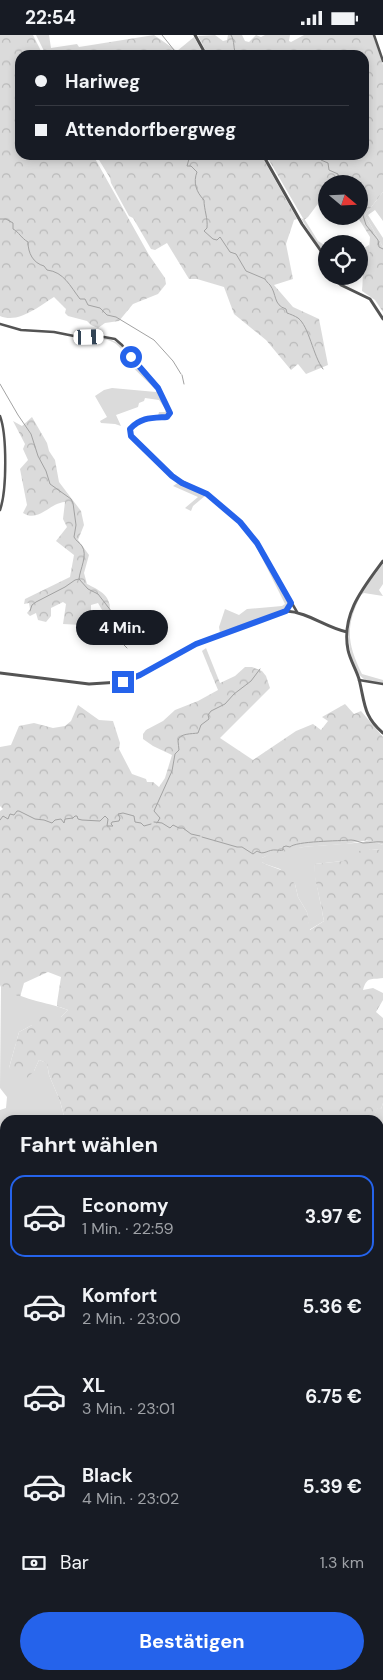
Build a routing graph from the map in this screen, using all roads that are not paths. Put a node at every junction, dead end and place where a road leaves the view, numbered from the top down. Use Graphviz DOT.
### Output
graph roads {
  1 [pos="195,35"];
  2 [pos="374,35"];
  3 [pos="203,50"];
  4 [pos="383,61"];
  5 [pos="266,160"];
  6 [pos="318,247"];
  7 [pos="341,285"];
  8 [pos="383,319"];
  9 [pos="0,324"];
  10 [pos="0,415"];
  11 [pos="0,510"];
  12 [pos="383,561"];
  13 [pos="291,603"];
  14 [pos="286,611"];
  15 [pos="297,613"];
  16 [pos="347,632"];
  17 [pos="0,673"];
  18 [pos="359,680"];
  19 [pos="383,684"];
  20 [pos="383,733"];
  1 -- 3 [label="street"];
  2 -- 4 [label="street"];
  5 -- 6 [label="street"];
  7 -- 8 [label="street"];
  9 -- 13 [label="street"];
  10 -- 11 [label="street"];
  12 -- 16 [label="street"];
  13 -- 14 [label="street"];
  13 -- 15 [label="street"];
  14 -- 15 [label="street"];
  14 -- 17 [label="street"];
  15 -- 16 [label="street"];
  16 -- 18 [label="street"];
  18 -- 19 [label="street"];
  18 -- 20 [label="street"];
}
